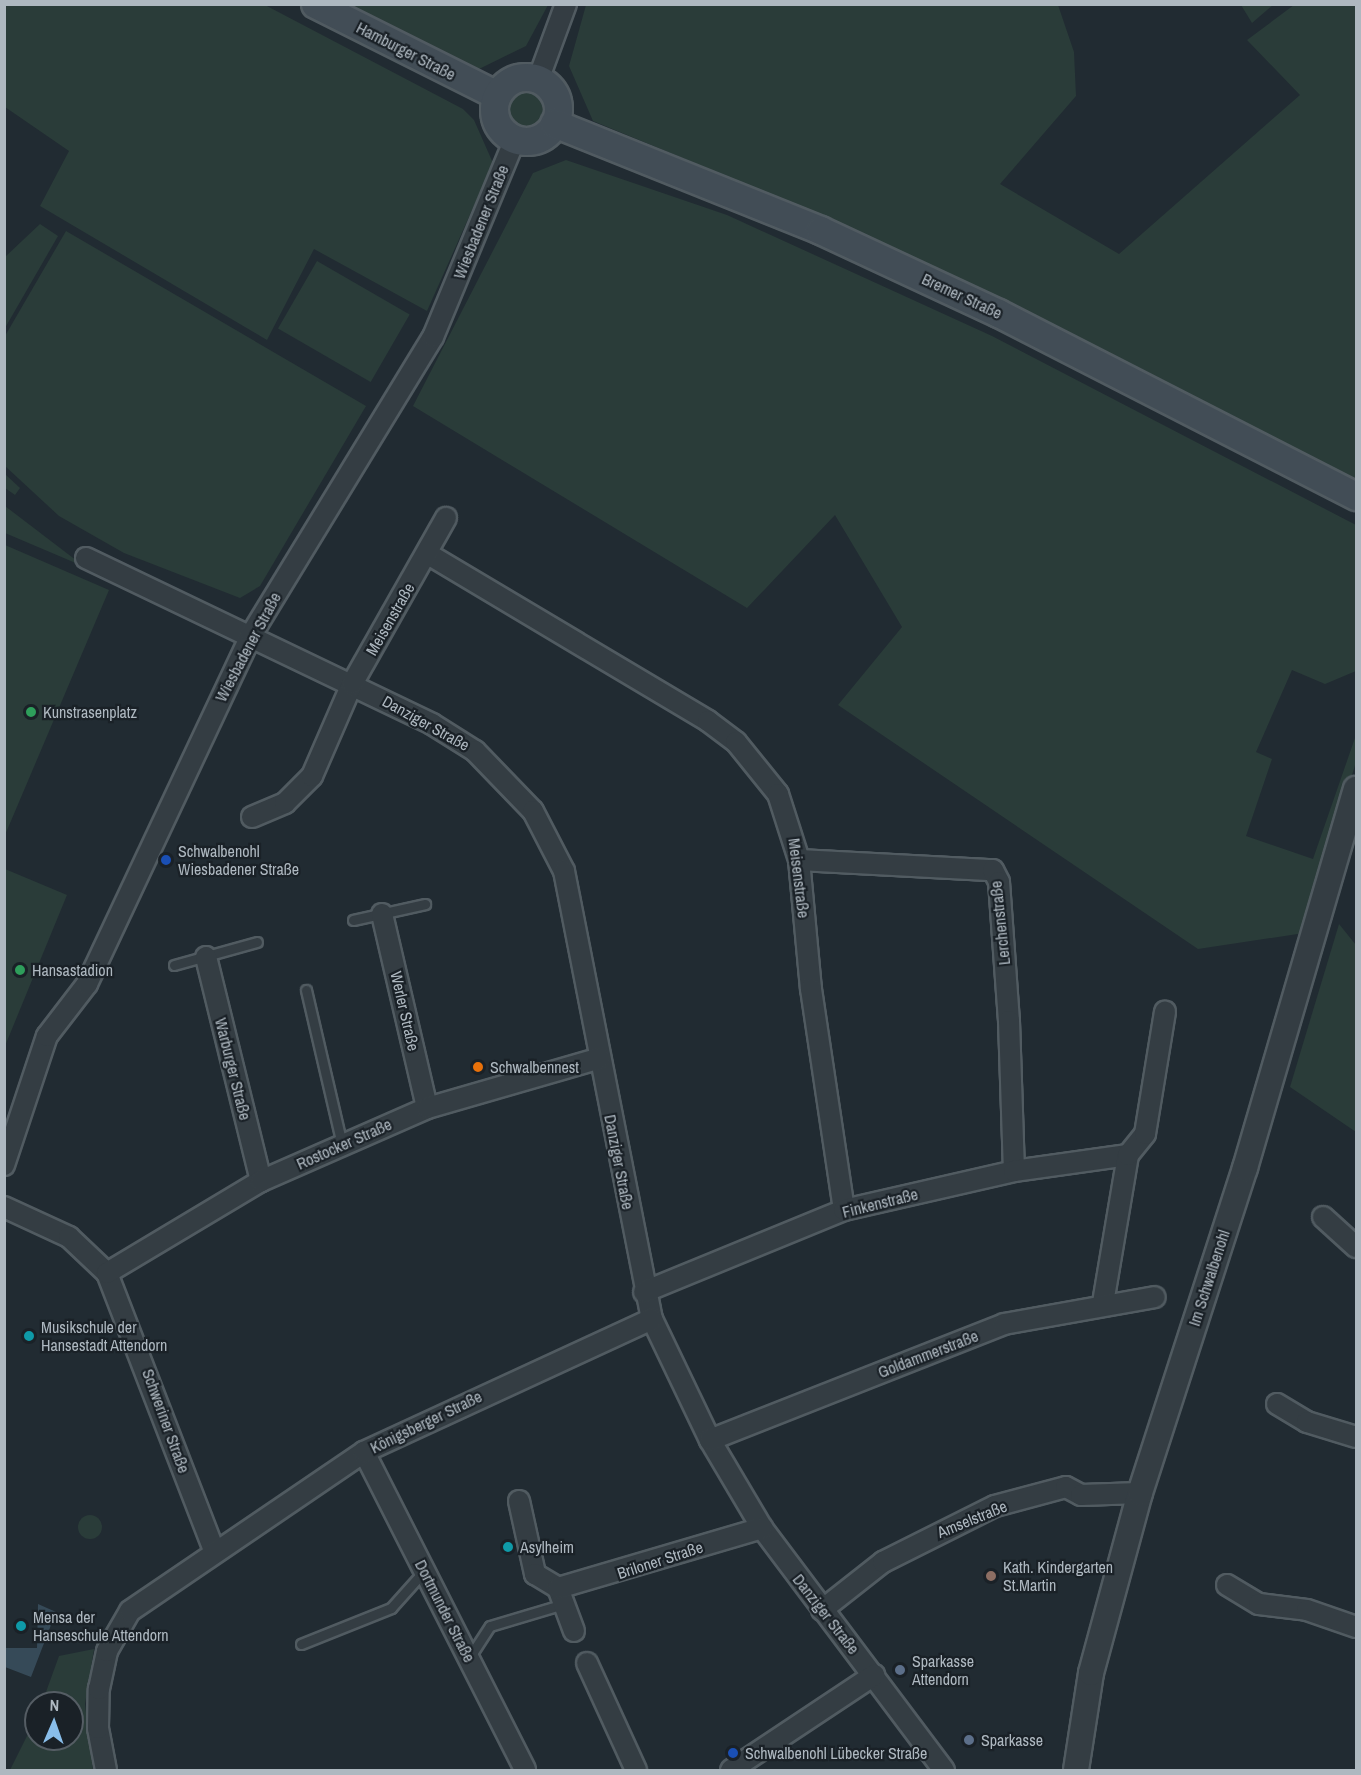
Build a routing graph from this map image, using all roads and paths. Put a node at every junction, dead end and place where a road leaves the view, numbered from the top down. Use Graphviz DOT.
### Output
graph roads {
  1 [pos="315,4"];
  2 [pos="566,4"];
  3 [pos="538,80"];
  4 [pos="497,94"];
  5 [pos="554,123"];
  6 [pos="515,139"];
  7 [pos="1356,496"];
  8 [pos="446,518"];
  9 [pos="428,554"];
  10 [pos="86,558"];
  11 [pos="251,635"];
  12 [pos="352,684"];
  13 [pos="1356,789"];
  14 [pos="252,816"];
  15 [pos="799,860"];
  16 [pos="425,904"];
  17 [pos="382,914"];
  18 [pos="353,920"];
  19 [pos="256,942"];
  20 [pos="206,957"];
  21 [pos="174,965"];
  22 [pos="306,990"];
  23 [pos="1165,1012"];
  24 [pos="600,1058"];
  25 [pos="427,1108"];
  26 [pos="342,1145"];
  27 [pos="1128,1155"];
  28 [pos="4,1165"];
  29 [pos="1014,1171"];
  30 [pos="261,1181"];
  31 [pos="4,1208"];
  32 [pos="844,1210"];
  33 [pos="1323,1217"];
  34 [pos="1356,1246"];
  35 [pos="107,1273"];
  36 [pos="644,1292"];
  37 [pos="1155,1297"];
  38 [pos="1103,1303"];
  39 [pos="652,1319"];
  40 [pos="1277,1404"];
  41 [pos="1356,1437"];
  42 [pos="710,1440"];
  43 [pos="364,1452"];
  44 [pos="1140,1492"];
  45 [pos="519,1501"];
  46 [pos="762,1528"];
  47 [pos="214,1551"];
  48 [pos="425,1570"];
  49 [pos="1227,1586"];
  50 [pos="561,1596"];
  51 [pos="822,1610"];
  52 [pos="1356,1628"];
  53 [pos="574,1631"];
  54 [pos="301,1644"];
  55 [pos="469,1658"];
  56 [pos="587,1663"];
  57 [pos="874,1675"];
  58 [pos="738,1769"];
  59 [pos="106,1770"];
  60 [pos="525,1770"];
  61 [pos="636,1770"];
  62 [pos="944,1770"];
  63 [pos="1076,1770"];
  1 -- 4 [label="main road, Hamburger Straße"];
  2 -- 3 [label="street"];
  3 -- 4 [label="main road"];
  3 -- 5 [label="main road"];
  4 -- 6 [label="main road"];
  5 -- 6 [label="main road"];
  5 -- 7 [label="main road, Bremer Straße"];
  6 -- 11 [label="street, Wiesbadener Straße"];
  8 -- 9 [label="street, Meisenstraße"];
  9 -- 12 [label="street, Meisenstraße"];
  9 -- 15 [label="street, Meisenstraße"];
  10 -- 11 [label="street, Danziger Straße"];
  11 -- 12 [label="street, Danziger Straße"];
  11 -- 28 [label="street, Wiesbadener Straße"];
  12 -- 14 [label="street, Meisenstraße"];
  12 -- 24 [label="street, Danziger Straße"];
  13 -- 44 [label="street, Im Schwalbenohl"];
  15 -- 29 [label="street, Lerchenstraße"];
  15 -- 32 [label="street, Meisenstraße"];
  16 -- 17 [label="lane"];
  17 -- 18 [label="lane"];
  17 -- 25 [label="street, Werler Straße"];
  19 -- 20 [label="lane"];
  20 -- 21 [label="lane"];
  20 -- 30 [label="street, Warburger Straße"];
  22 -- 26 [label="lane"];
  23 -- 27 [label="street"];
  24 -- 25 [label="street, Rostocker Straße"];
  24 -- 36 [label="street, Danziger Straße"];
  25 -- 26 [label="street, Rostocker Straße"];
  26 -- 30 [label="street, Rostocker Straße"];
  27 -- 29 [label="street, Finkenstraße"];
  27 -- 38 [label="street"];
  29 -- 32 [label="street, Finkenstraße"];
  30 -- 35 [label="street, Rostocker Straße"];
  31 -- 35 [label="street, Schweriner Straße"];
  32 -- 36 [label="street, Finkenstraße"];
  33 -- 34 [label="street"];
  35 -- 47 [label="street, Schweriner Straße"];
  36 -- 39 [label="street, Danziger Straße"];
  37 -- 38 [label="street, Goldammerstraße"];
  38 -- 42 [label="street, Goldammerstraße"];
  39 -- 42 [label="street, Danziger Straße"];
  39 -- 43 [label="street, Königsberger Straße"];
  40 -- 41 [label="street"];
  42 -- 46 [label="street, Danziger Straße"];
  43 -- 47 [label="street, Königsberger Straße"];
  43 -- 48 [label="street, Dortmunder Straße"];
  44 -- 51 [label="street, Amselstraße"];
  44 -- 63 [label="street, Im Schwalbenohl"];
  45 -- 50 [label="street"];
  46 -- 50 [label="street, Briloner Straße"];
  46 -- 51 [label="street, Danziger Straße"];
  47 -- 59 [label="street, Königsberger Straße"];
  48 -- 54 [label="lane"];
  48 -- 55 [label="street, Dortmunder Straße"];
  49 -- 52 [label="street"];
  50 -- 53 [label="street"];
  50 -- 55 [label="lane"];
  51 -- 57 [label="street, Danziger Straße"];
  55 -- 60 [label="street, Dortmunder Straße"];
  56 -- 61 [label="street"];
  57 -- 58 [label="street"];
  57 -- 62 [label="street, Danziger Straße"];
}
